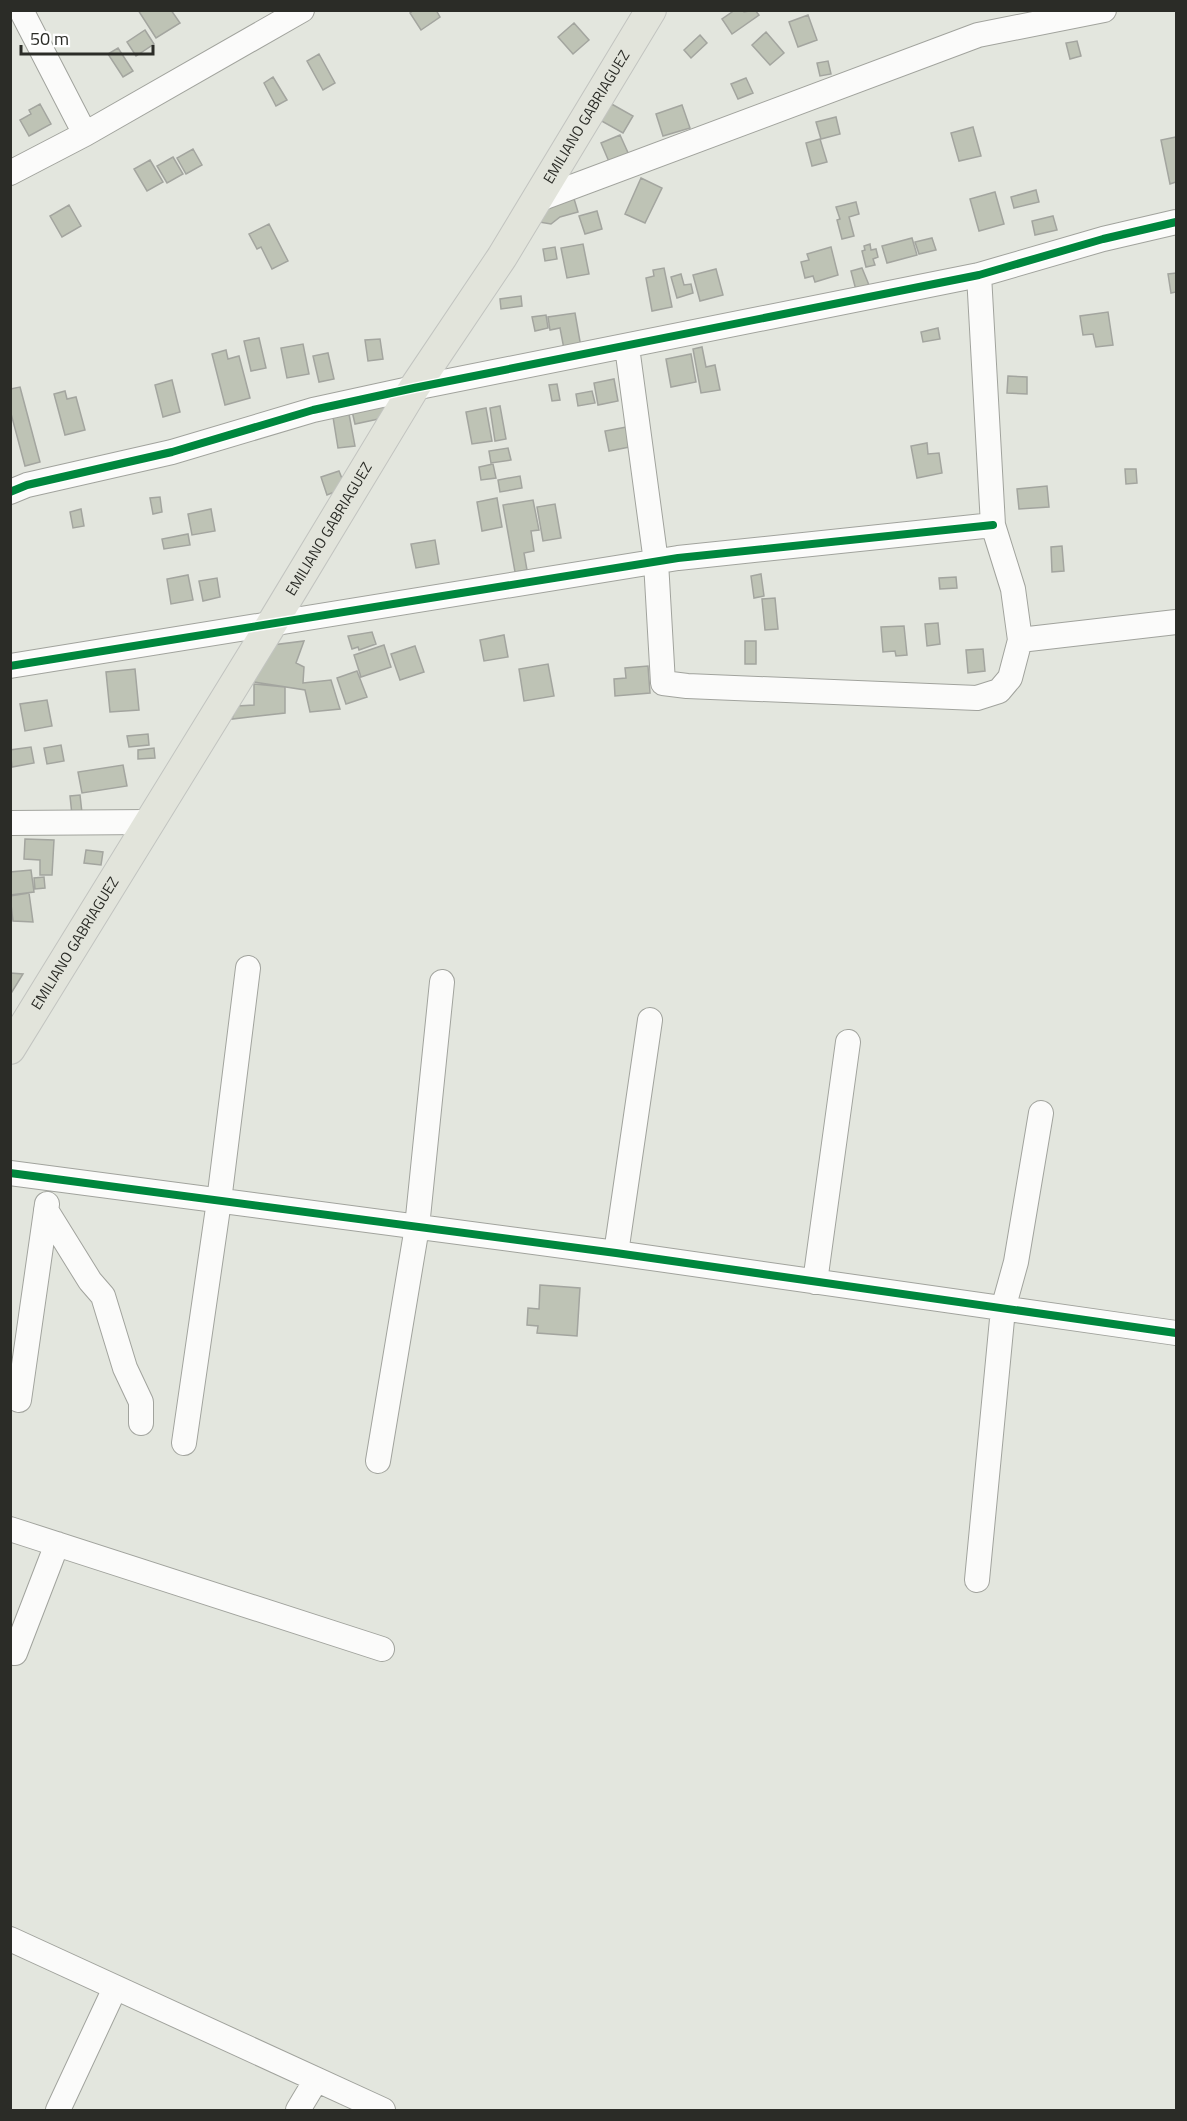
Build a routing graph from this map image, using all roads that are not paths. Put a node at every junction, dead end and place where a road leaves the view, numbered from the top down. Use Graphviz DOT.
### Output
graph roads {
  1 [pos="21,10"];
  2 [pos="302,10"];
  3 [pos="651,10"];
  4 [pos="1104,10"];
  5 [pos="85,134"];
  6 [pos="10,173"];
  7 [pos="537,200"];
  8 [pos="1176,222"];
  9 [pos="979,275"];
  10 [pos="627,347"];
  11 [pos="414,388"];
  12 [pos="10,492"];
  13 [pos="993,525"];
  14 [pos="656,562"];
  15 [pos="1176,622"];
  16 [pos="272,625"];
  17 [pos="1020,640"];
  18 [pos="10,666"];
  19 [pos="150,822"];
  20 [pos="10,823"];
  21 [pos="248,968"];
  22 [pos="442,982"];
  23 [pos="651,1020"];
  24 [pos="848,1042"];
  25 [pos="10,1049"];
  26 [pos="1041,1113"];
  27 [pos="10,1173"];
  28 [pos="51,1178"];
  29 [pos="219,1201"];
  30 [pos="46,1210"];
  31 [pos="417,1227"];
  32 [pos="616,1253"];
  33 [pos="815,1282"];
  34 [pos="1003,1309"];
  35 [pos="1176,1333"];
  36 [pos="19,1400"];
  37 [pos="141,1423"];
  38 [pos="184,1443"];
  39 [pos="378,1461"];
  40 [pos="10,1529"];
  41 [pos="57,1544"];
  42 [pos="977,1580"];
  43 [pos="382,1649"];
  44 [pos="15,1653"];
  45 [pos="10,1940"];
  46 [pos="115,1988"];
  47 [pos="316,2080"];
  48 [pos="58,2110"];
  49 [pos="298,2110"];
  50 [pos="383,2110"];
  1 -- 5 [label="street"];
  2 -- 5 [label="street"];
  3 -- 7 [label="main road, EMILIANO GABRIAGUEZ"];
  4 -- 7 [label="street"];
  5 -- 6 [label="street"];
  7 -- 11 [label="main road, EMILIANO GABRIAGUEZ"];
  8 -- 9 [label="street"];
  9 -- 10 [label="street"];
  9 -- 13 [label="street"];
  10 -- 11 [label="street"];
  10 -- 14 [label="street"];
  11 -- 12 [label="street"];
  11 -- 16 [label="main road, EMILIANO GABRIAGUEZ"];
  13 -- 14 [label="street"];
  13 -- 17 [label="street"];
  14 -- 16 [label="street"];
  14 -- 17 [label="street"];
  15 -- 17 [label="street"];
  16 -- 18 [label="street"];
  16 -- 19 [label="main road, EMILIANO GABRIAGUEZ"];
  19 -- 20 [label="street"];
  19 -- 25 [label="main road, EMILIANO GABRIAGUEZ"];
  21 -- 29 [label="street"];
  22 -- 31 [label="street"];
  23 -- 32 [label="street"];
  24 -- 33 [label="street"];
  26 -- 34 [label="street"];
  27 -- 28 [label="street"];
  28 -- 29 [label="street"];
  28 -- 30 [label="street"];
  29 -- 31 [label="street"];
  29 -- 38 [label="street"];
  30 -- 36 [label="street"];
  30 -- 37 [label="street"];
  31 -- 32 [label="street"];
  31 -- 39 [label="street"];
  32 -- 33 [label="street"];
  33 -- 34 [label="street"];
  34 -- 35 [label="street"];
  34 -- 42 [label="street"];
  40 -- 41 [label="street"];
  41 -- 43 [label="street"];
  41 -- 44 [label="street"];
  45 -- 46 [label="street"];
  46 -- 47 [label="street"];
  46 -- 48 [label="street"];
  47 -- 49 [label="street"];
  47 -- 50 [label="street"];
}
